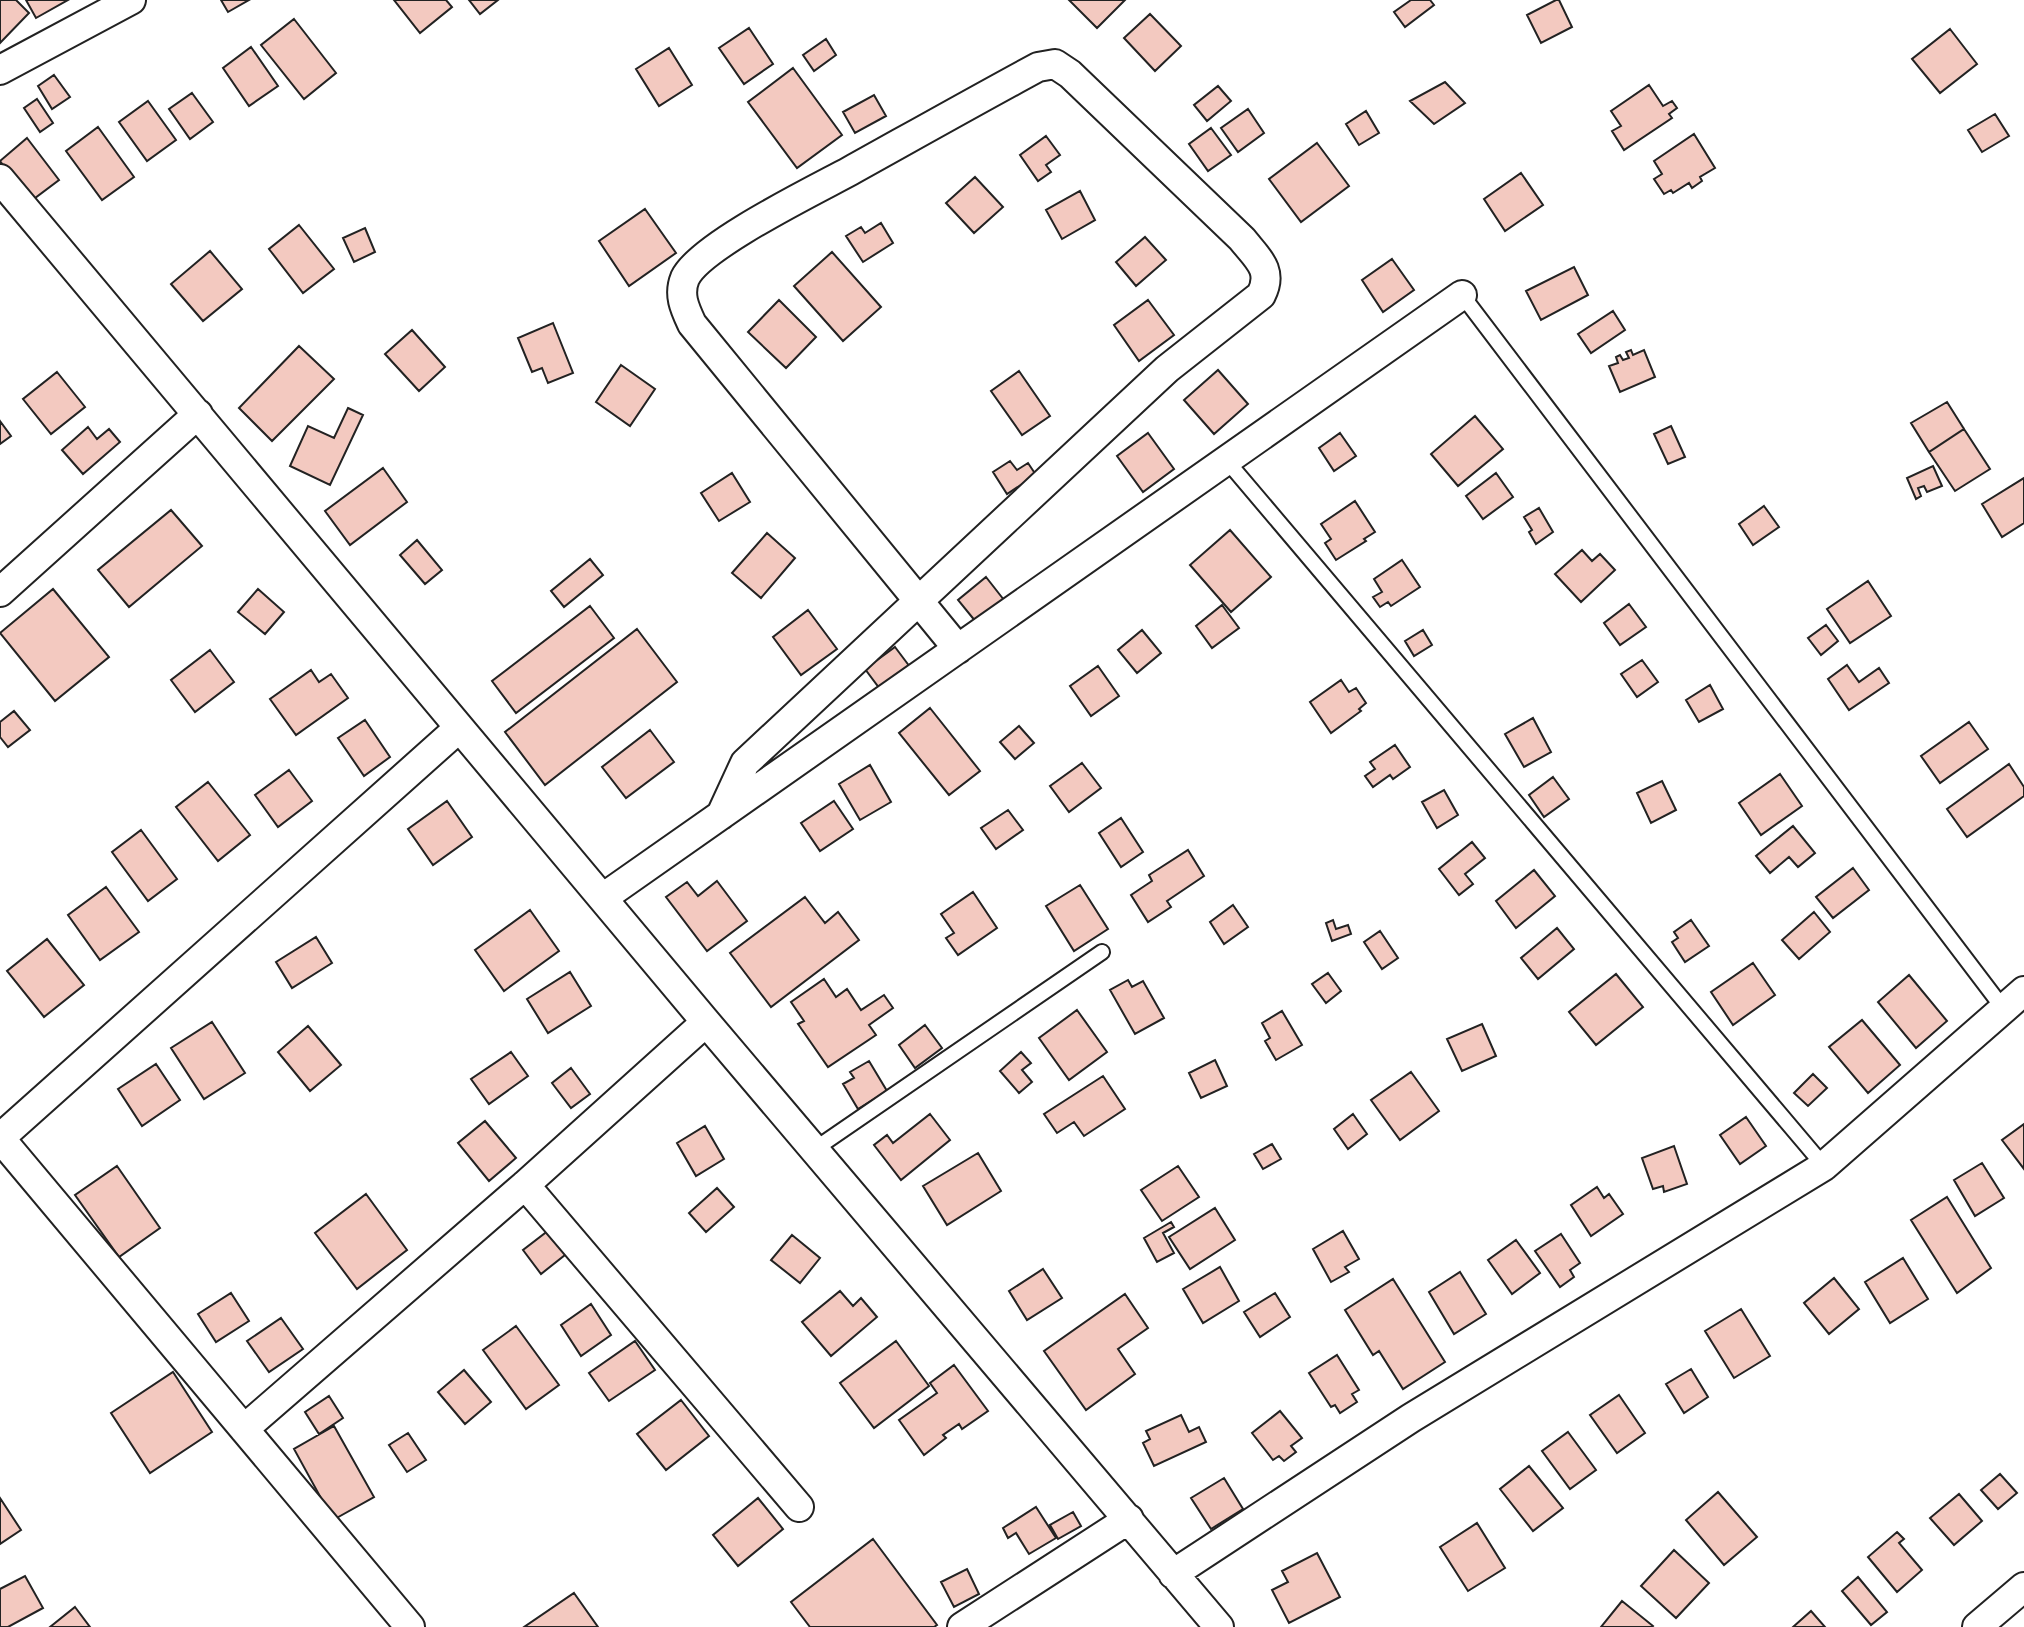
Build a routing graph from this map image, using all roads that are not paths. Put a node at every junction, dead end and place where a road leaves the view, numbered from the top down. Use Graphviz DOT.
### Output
graph roads {
  1 [pos="131,0"];
  2 [pos="0,70"];
  3 [pos="0,179"];
  4 [pos="1462,295"];
  5 [pos="198,414"];
  6 [pos="1227,461"];
  7 [pos="0,593"];
  8 [pos="919,600"];
  9 [pos="958,649"];
  10 [pos="459,728"];
  11 [pos="721,815"];
  12 [pos="604,897"];
  13 [pos="1102,952"];
  14 [pos="2013,1000"];
  15 [pos="706,1022"];
  16 [pos="0,1138"];
  17 [pos="815,1149"];
  18 [pos="1824,1166"];
  19 [pos="524,1185"];
  20 [pos="244,1429"];
  21 [pos="799,1507"];
  22 [pos="1129,1519"];
  23 [pos="1173,1574"];
  24 [pos="2024,1587"];
  25 [pos="410,1627"];
  26 [pos="962,1627"];
  27 [pos="1219,1627"];
  28 [pos="1977,1627"];
  1 -- 2 [label="street"];
  3 -- 5 [label="street"];
  4 -- 6 [label="street"];
  4 -- 14 [label="lane"];
  5 -- 7 [label="street"];
  5 -- 10 [label="street"];
  6 -- 9 [label="street"];
  6 -- 18 [label="lane"];
  8 -- 8 [label="street"];
  8 -- 9 [label="street"];
  8 -- 11 [label="street"];
  9 -- 11 [label="street"];
  10 -- 12 [label="street"];
  10 -- 16 [label="street"];
  11 -- 12 [label="street"];
  12 -- 15 [label="street"];
  13 -- 17 [label="lane"];
  14 -- 18 [label="street"];
  15 -- 17 [label="street"];
  15 -- 19 [label="street"];
  16 -- 20 [label="street"];
  17 -- 22 [label="street"];
  18 -- 23 [label="street"];
  19 -- 20 [label="street"];
  19 -- 21 [label="street"];
  20 -- 25 [label="street"];
  22 -- 23 [label="street"];
  22 -- 26 [label="street"];
  23 -- 27 [label="street"];
  24 -- 28 [label="street"];
}
